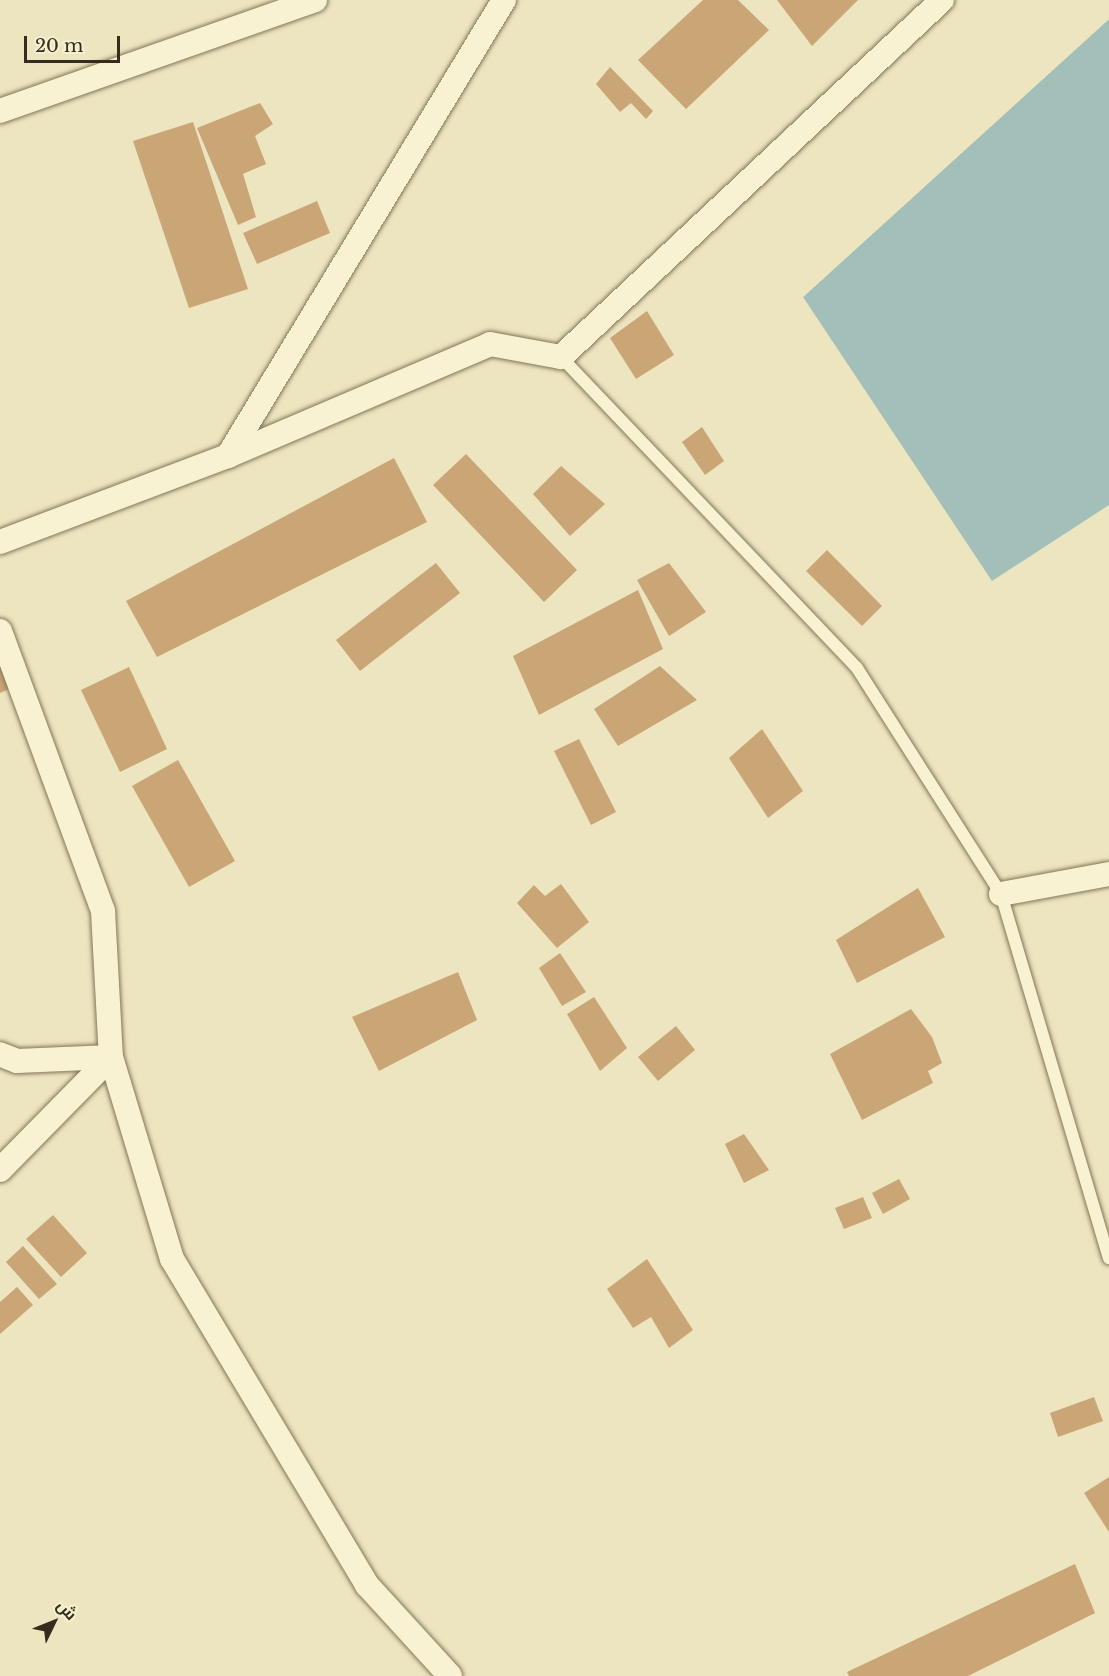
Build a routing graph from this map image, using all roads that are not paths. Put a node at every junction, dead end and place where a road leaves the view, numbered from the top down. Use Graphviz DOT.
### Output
graph roads {
  1 [pos="504,0"];
  2 [pos="942,0"];
  3 [pos="309,1"];
  4 [pos="0,111"];
  5 [pos="561,357"];
  6 [pos="228,456"];
  7 [pos="0,542"];
  8 [pos="0,631"];
  9 [pos="1109,874"];
  10 [pos="1001,894"];
  11 [pos="0,1054"];
  12 [pos="111,1057"];
  13 [pos="0,1170"];
  14 [pos="1109,1258"];
  15 [pos="450,1676"];
  1 -- 6 [label="street"];
  2 -- 5 [label="street"];
  3 -- 4 [label="street"];
  5 -- 6 [label="street"];
  5 -- 10 [label="lane"];
  6 -- 7 [label="street"];
  8 -- 12 [label="street"];
  9 -- 10 [label="street"];
  10 -- 14 [label="lane"];
  11 -- 12 [label="street"];
  12 -- 13 [label="street"];
  12 -- 15 [label="street"];
}
